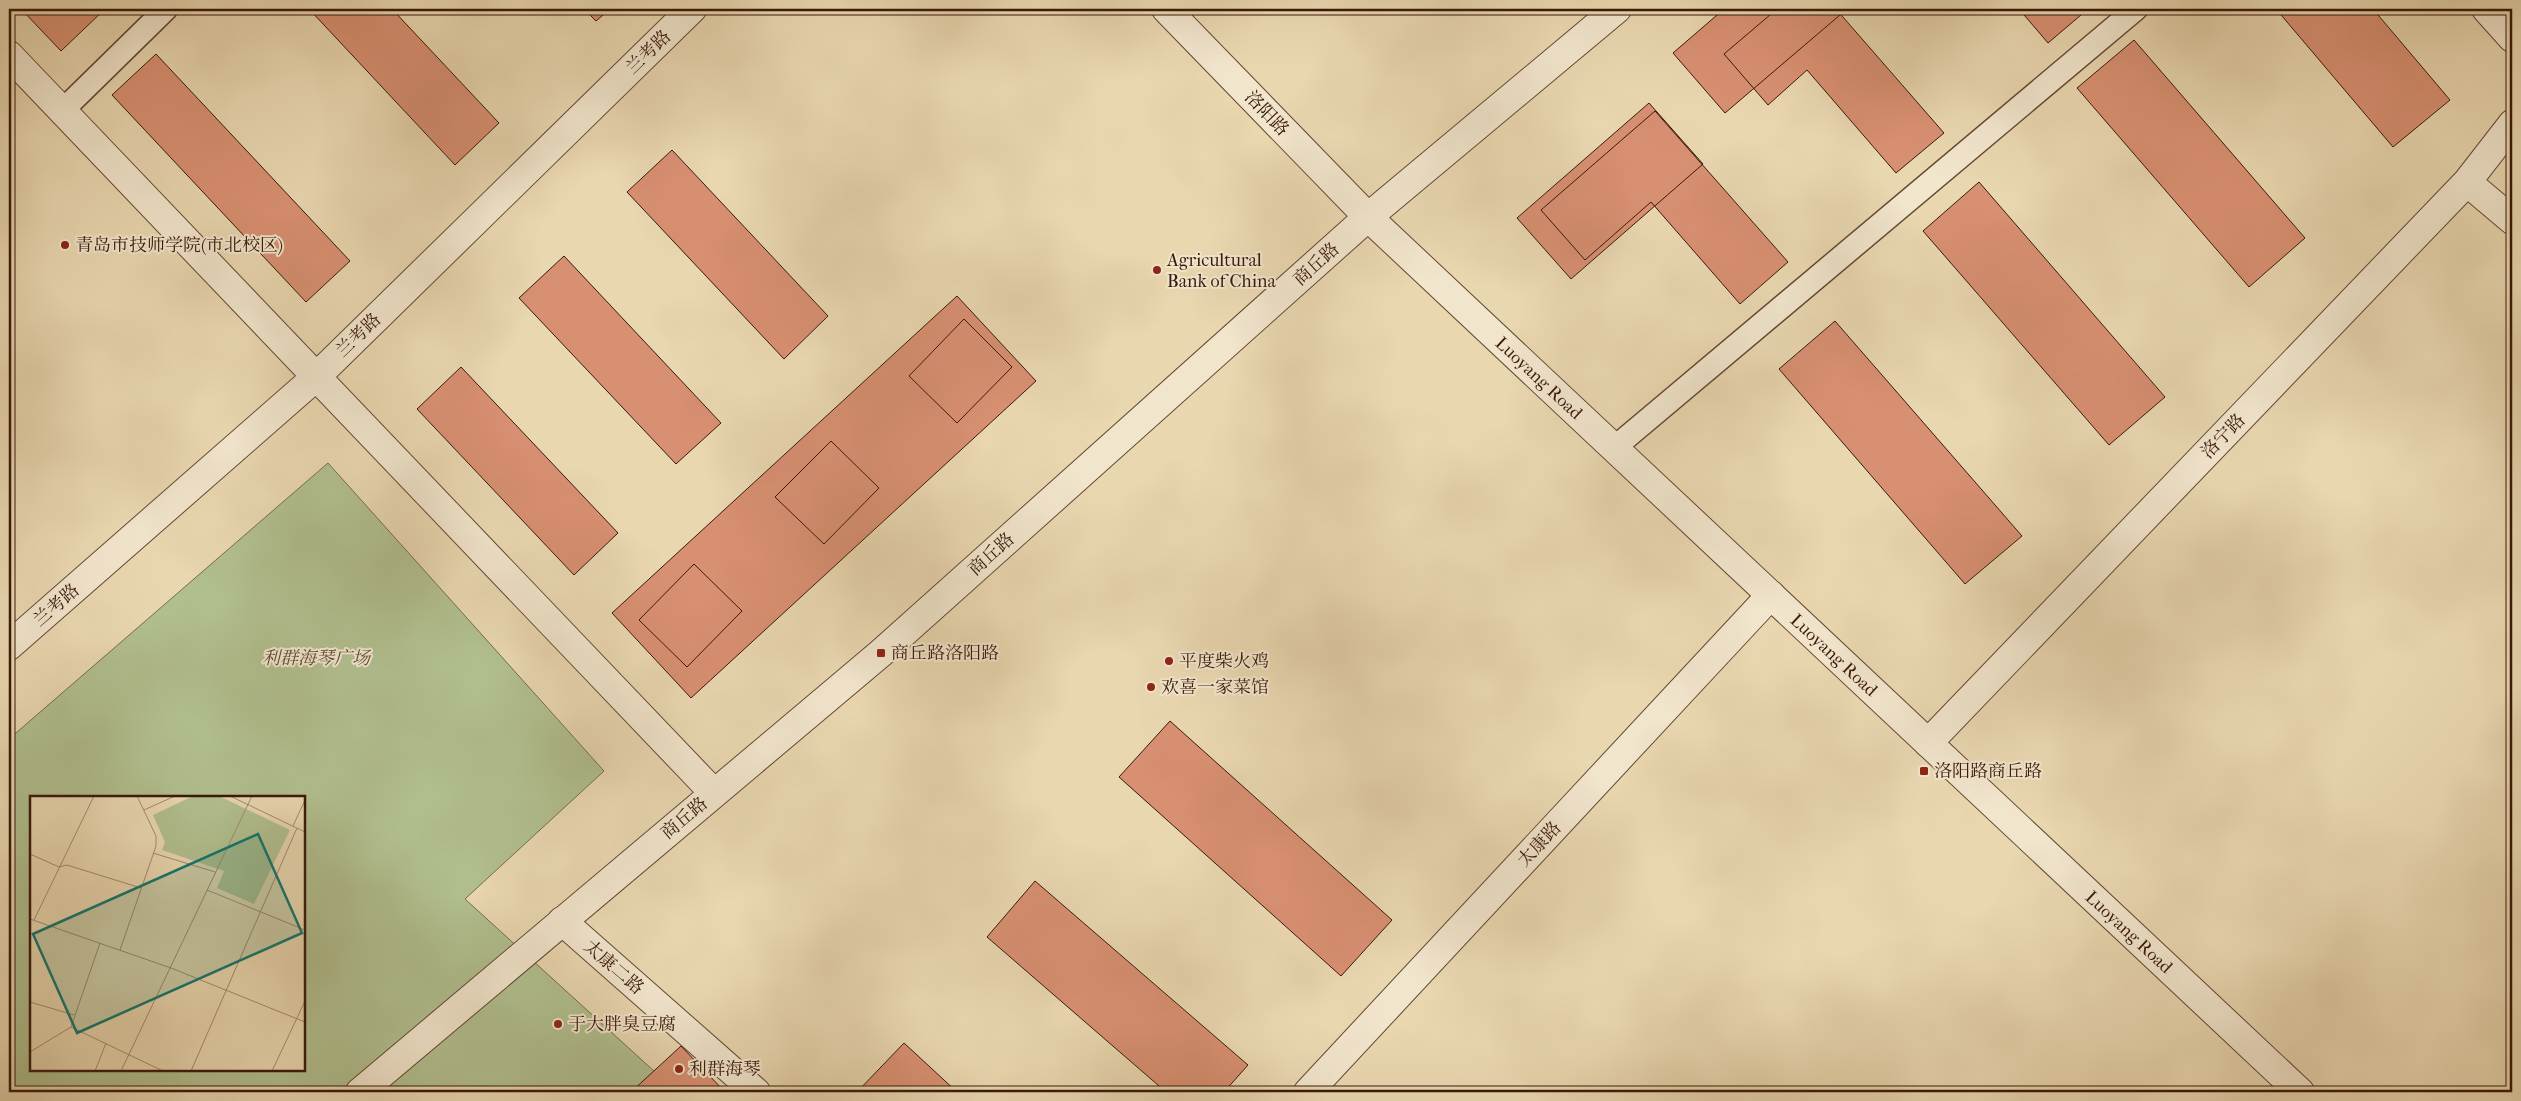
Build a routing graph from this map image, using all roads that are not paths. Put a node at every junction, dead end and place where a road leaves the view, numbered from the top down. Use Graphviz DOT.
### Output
graph roads {
  1 [pos="166,9"];
  2 [pos="692,9"];
  3 [pos="1166,9"];
  4 [pos="1617,9"];
  5 [pos="2136,9"];
  6 [pos="2486,9"];
  7 [pos="2512,38"];
  8 [pos="9,55"];
  9 [pos="62,111"];
  10 [pos="2512,124"];
  11 [pos="2467,182"];
  12 [pos="1368,217"];
  13 [pos="2512,220"];
  14 [pos="316,377"];
  15 [pos="1614,448"];
  16 [pos="1771,596"];
  17 [pos="9,646"];
  18 [pos="1928,743"];
  19 [pos="714,793"];
  20 [pos="562,921"];
  21 [pos="1315,1090"];
  22 [pos="360,1092"];
  23 [pos="756,1092"];
  24 [pos="2300,1092"];
  1 -- 9 [label="lane"];
  2 -- 14 [label="street, 兰考路"];
  3 -- 12 [label="street, 洛阳路"];
  4 -- 12 [label="street, 商丘路"];
  5 -- 15 [label="lane"];
  6 -- 7 [label="street"];
  8 -- 9 [label="street"];
  9 -- 14 [label="street"];
  10 -- 11 [label="street, 洛宁路"];
  11 -- 13 [label="street"];
  11 -- 18 [label="street, 洛宁路"];
  12 -- 15 [label="street, Luoyang Road"];
  12 -- 19 [label="street, 商丘路"];
  14 -- 17 [label="street, 兰考路"];
  14 -- 19 [label="street"];
  15 -- 16 [label="street, Luoyang Road"];
  16 -- 18 [label="street, Luoyang Road"];
  16 -- 21 [label="street, 太康路"];
  18 -- 24 [label="street, Luoyang Road"];
  19 -- 20 [label="street, 商丘路"];
  20 -- 22 [label="street, 商丘路"];
  20 -- 23 [label="street, 太康二路"];
}
